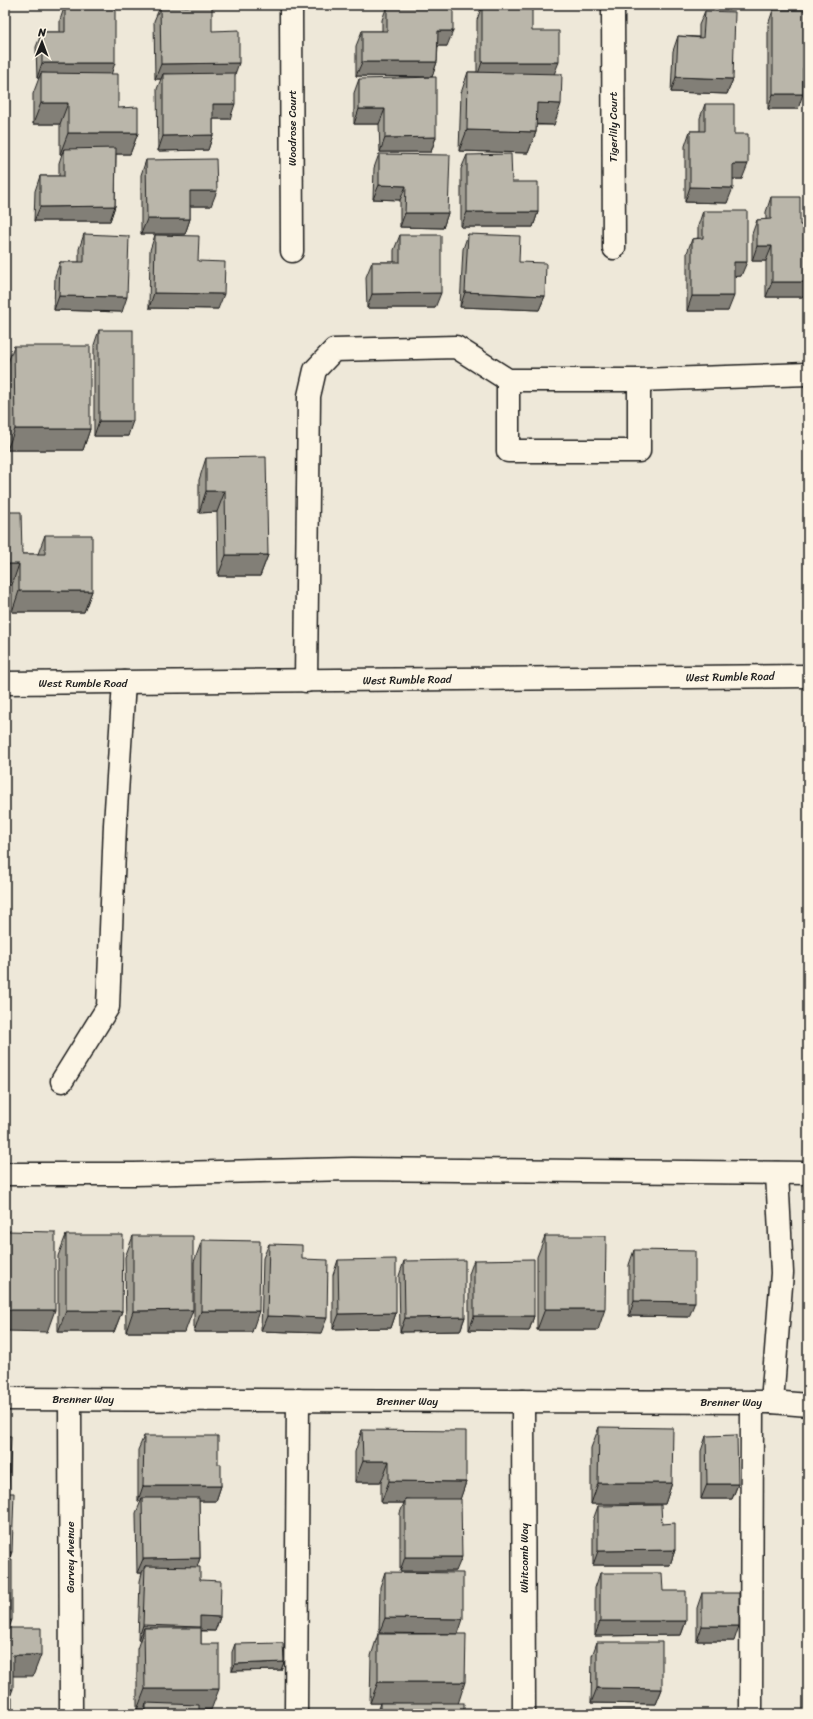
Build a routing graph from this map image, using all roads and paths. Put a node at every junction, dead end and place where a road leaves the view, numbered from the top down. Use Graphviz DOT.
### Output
graph roads {
  1 [pos="291,5"];
  2 [pos="613,5"];
  3 [pos="614,248"];
  4 [pos="292,252"];
  5 [pos="808,374"];
  6 [pos="508,380"];
  7 [pos="639,380"];
  8 [pos="808,676"];
  9 [pos="306,681"];
  10 [pos="124,682"];
  11 [pos="5,683"];
  12 [pos="62,1081"];
  13 [pos="777,1173"];
  14 [pos="5,1174"];
  15 [pos="808,1174"];
  16 [pos="5,1399"];
  17 [pos="70,1399"];
  18 [pos="298,1400"];
  19 [pos="523,1402"];
  20 [pos="762,1402"];
  21 [pos="808,1405"];
  22 [pos="71,1714"];
  23 [pos="296,1714"];
  24 [pos="524,1714"];
  25 [pos="751,1714"];
  1 -- 4 [label="street, Woodrose Court"];
  2 -- 3 [label="street, Tigerlily Court"];
  5 -- 7 [label="street"];
  6 -- 7 [label="street"];
  6 -- 7 [label="street"];
  6 -- 9 [label="street"];
  8 -- 9 [label="street, West Rumble Road"];
  9 -- 10 [label="street, West Rumble Road"];
  10 -- 11 [label="street, West Rumble Road"];
  10 -- 12 [label="street"];
  13 -- 14 [label="street"];
  13 -- 15 [label="street"];
  13 -- 20 [label="street"];
  16 -- 17 [label="street, Brenner Way"];
  17 -- 18 [label="street, Brenner Way"];
  17 -- 22 [label="street, Garvey Avenue"];
  18 -- 19 [label="street, Brenner Way"];
  18 -- 23 [label="street"];
  19 -- 20 [label="street, Brenner Way"];
  19 -- 24 [label="street, Whitcomb Way"];
  20 -- 21 [label="street, Brenner Way"];
  20 -- 25 [label="street"];
}
